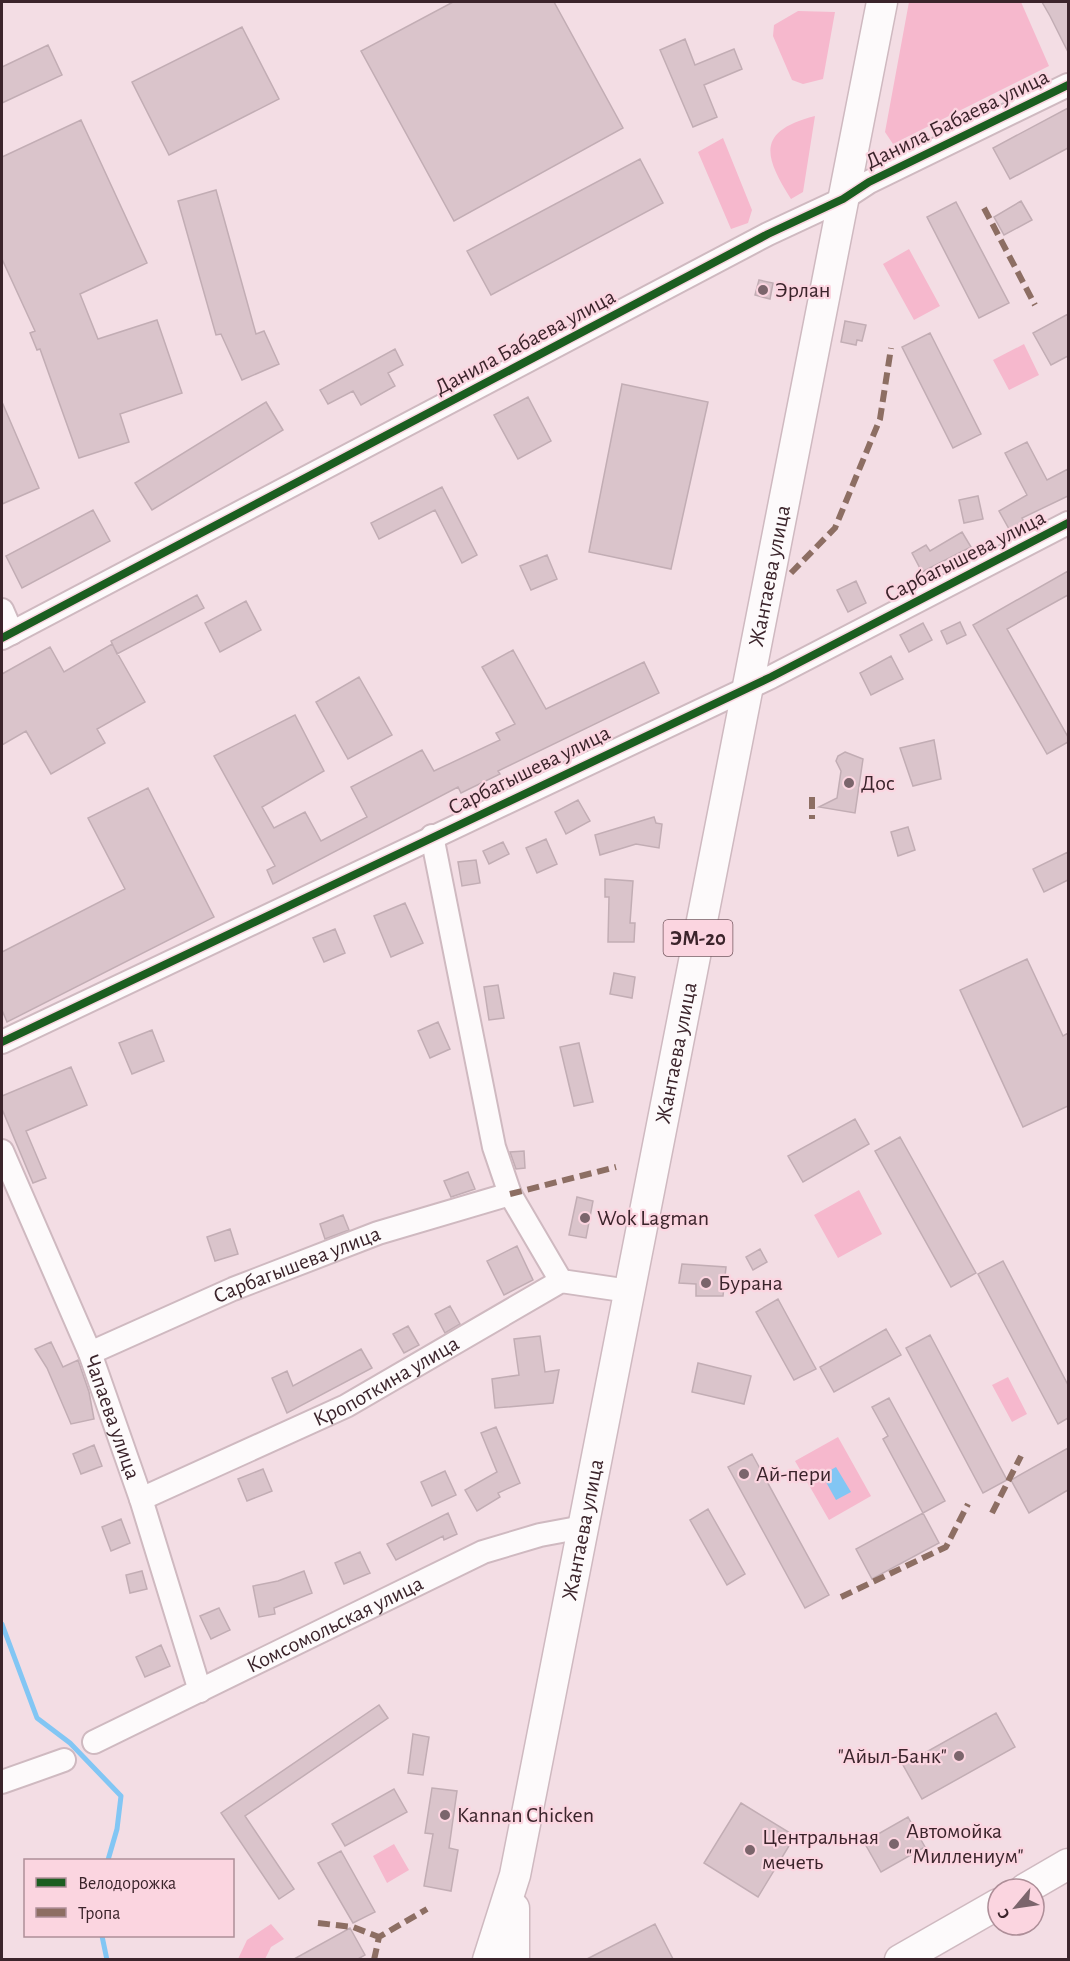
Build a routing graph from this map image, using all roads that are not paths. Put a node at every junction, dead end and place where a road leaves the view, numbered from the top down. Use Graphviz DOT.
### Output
graph roads {
  1 [pos="882,2"];
  2 [pos="1068,85"];
  3 [pos="843,199"];
  4 [pos="1068,524"];
  5 [pos="2,610"];
  6 [pos="7,635"];
  7 [pos="747,688"];
  8 [pos="432,836"];
  9 [pos="2,1042"];
  10 [pos="2,1151"];
  11 [pos="510,1194"];
  12 [pos="561,1281"];
  13 [pos="629,1291"];
  14 [pos="90,1353"];
  15 [pos="141,1499"];
  16 [pos="583,1527"];
  17 [pos="200,1691"];
  18 [pos="94,1742"];
  19 [pos="64,1760"];
  20 [pos="2,1782"];
  21 [pos="1068,1864"];
  22 [pos="515,1875"];
  23 [pos="1046,1877"];
  24 [pos="986,1911"];
  25 [pos="488,1959"];
  26 [pos="513,1959"];
  27 [pos="900,1959"];
  1 -- 3 [label="main road, Жантаева улица / ЭМ-20"];
  2 -- 3 [label="street, Данила Бабаева улица"];
  3 -- 6 [label="street, Данила Бабаева улица"];
  3 -- 7 [label="main road, Жантаева улица / ЭМ-20"];
  4 -- 7 [label="street, Сарбагышева улица"];
  5 -- 6 [label="street"];
  7 -- 8 [label="street, Сарбагышева улица"];
  7 -- 13 [label="main road, Жантаева улица / ЭМ-20"];
  8 -- 9 [label="street, Сарбагышева улица"];
  8 -- 11 [label="street"];
  10 -- 14 [label="street, Чапаева улица"];
  11 -- 12 [label="street"];
  11 -- 14 [label="street, Сарбагышева улица"];
  12 -- 13 [label="street"];
  12 -- 15 [label="street, Кропоткина улица"];
  13 -- 16 [label="main road, Жантаева улица / ЭМ-20"];
  14 -- 15 [label="street, Чапаева улица"];
  15 -- 17 [label="street, Чапаева улица"];
  16 -- 17 [label="street, Комсомольская улица"];
  16 -- 22 [label="main road, Жантаева улица / ЭМ-20"];
  17 -- 18 [label="street, Комсомольская улица"];
  19 -- 20 [label="street"];
  21 -- 23 [label="main road"];
  22 -- 25 [label="main road, Жантаева улица / ЭМ-20"];
  22 -- 26 [label="main road, ЭМ-20"];
  24 -- 27 [label="main road"];
}
